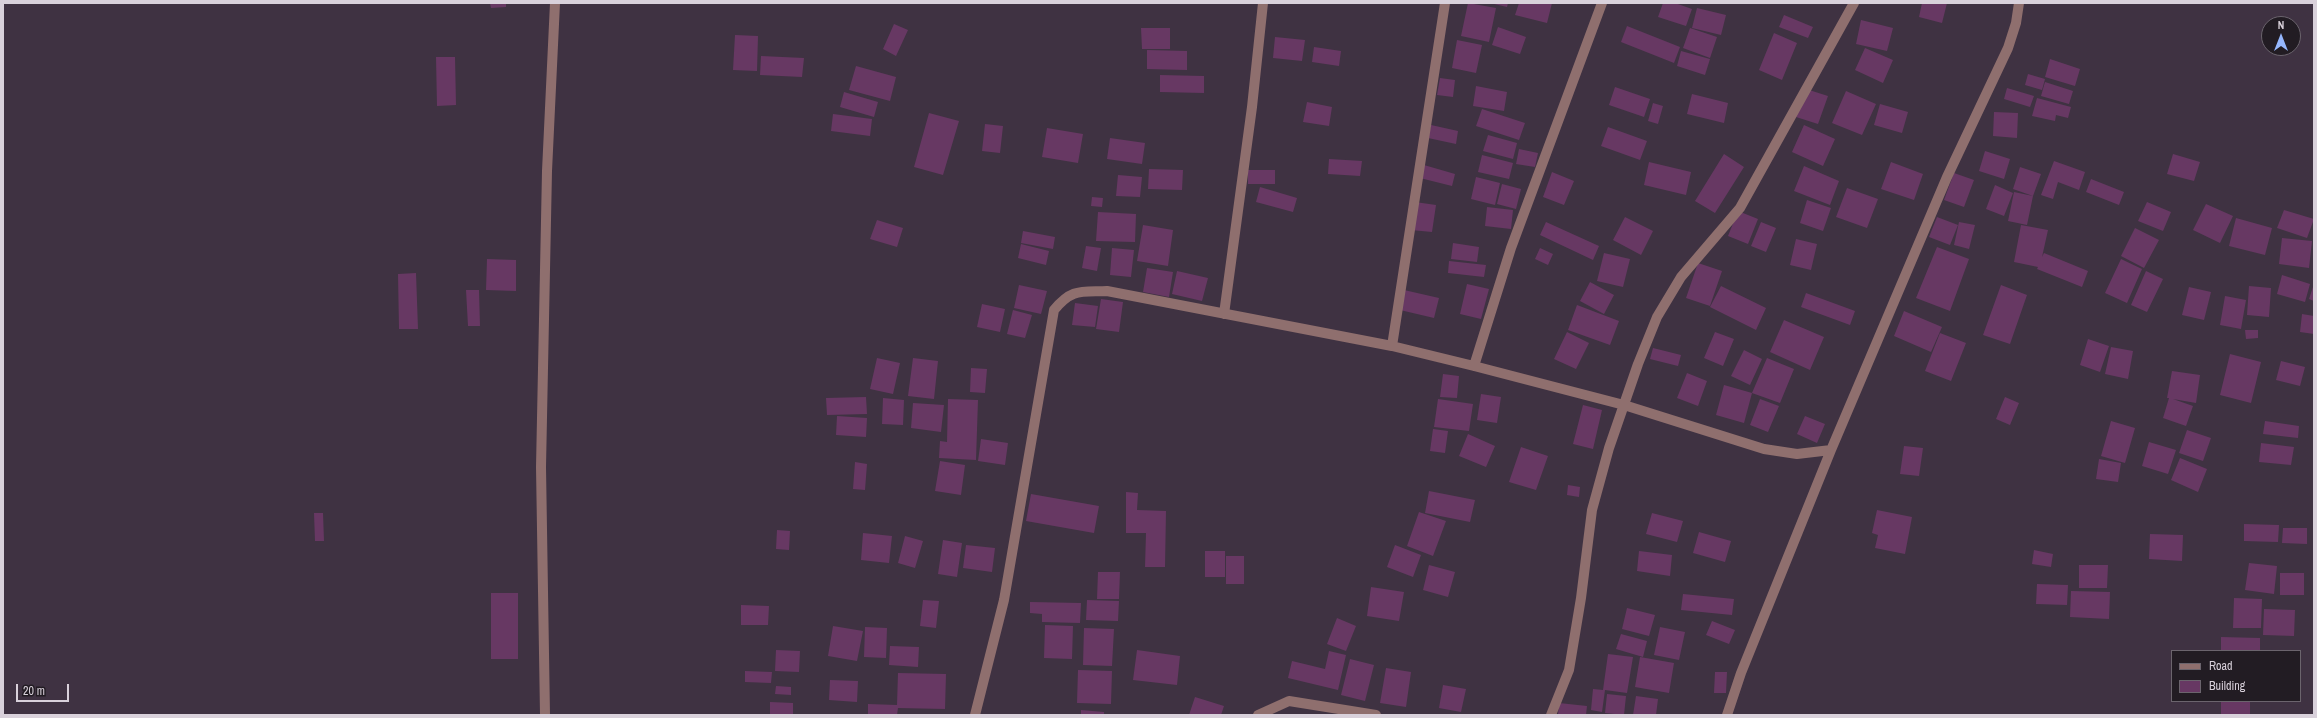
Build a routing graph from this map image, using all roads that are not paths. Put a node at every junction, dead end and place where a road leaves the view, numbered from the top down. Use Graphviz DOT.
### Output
graph roads {
  1 [pos="555,3"];
  2 [pos="1263,3"];
  3 [pos="1445,3"];
  4 [pos="1602,3"];
  5 [pos="1854,3"];
  6 [pos="2019,3"];
  7 [pos="1224,314"];
  8 [pos="1392,346"];
  9 [pos="1474,366"];
  10 [pos="1624,405"];
  11 [pos="1831,450"];
  12 [pos="545,715"];
  13 [pos="975,715"];
  14 [pos="1258,715"];
  15 [pos="1376,715"];
  16 [pos="1551,715"];
  17 [pos="1727,715"];
  1 -- 12 [label="street"];
  2 -- 7 [label="street"];
  3 -- 8 [label="street"];
  4 -- 9 [label="street"];
  5 -- 10 [label="street"];
  6 -- 11 [label="street"];
  7 -- 8 [label="street"];
  7 -- 13 [label="street"];
  8 -- 9 [label="street"];
  9 -- 10 [label="street"];
  10 -- 11 [label="street"];
  10 -- 16 [label="street"];
  11 -- 17 [label="street"];
  14 -- 15 [label="street"];
}
